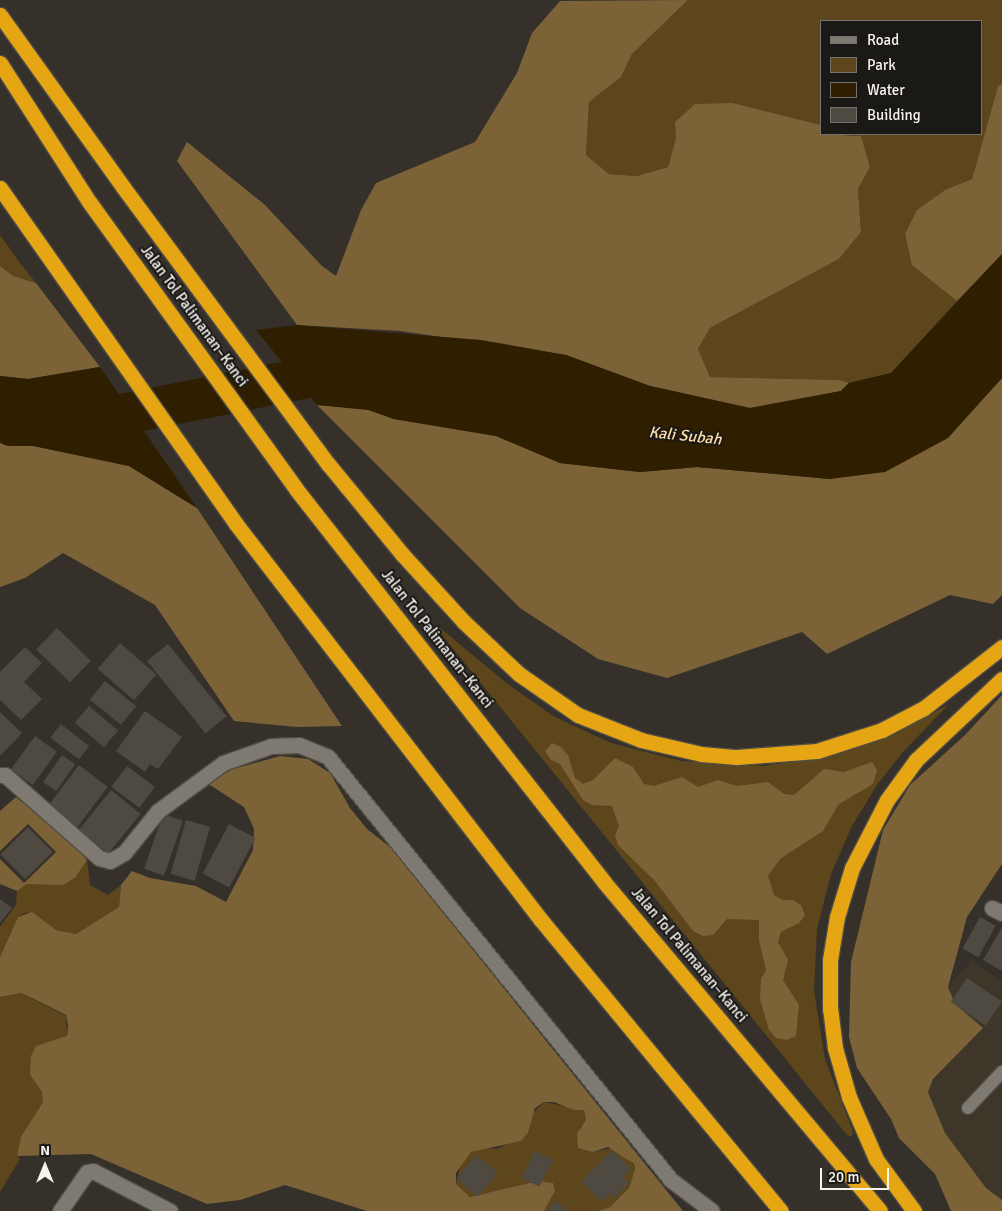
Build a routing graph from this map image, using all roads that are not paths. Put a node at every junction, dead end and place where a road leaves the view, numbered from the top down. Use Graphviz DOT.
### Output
graph roads {
  1 [pos="0,15"];
  2 [pos="0,63"];
  3 [pos="0,188"];
  4 [pos="1002,647"];
  5 [pos="1002,679"];
  6 [pos="0,775"];
  7 [pos="1002,1072"];
  8 [pos="968,1108"];
  9 [pos="60,1211"];
  10 [pos="170,1211"];
  11 [pos="712,1211"];
  12 [pos="781,1211"];
  13 [pos="880,1211"];
  14 [pos="914,1211"];
  1 -- 4 [label="highway"];
  2 -- 13 [label="highway, Jalan Tol Palimanan–Kanci"];
  3 -- 12 [label="highway"];
  5 -- 14 [label="highway"];
  6 -- 11 [label="street"];
  7 -- 8 [label="lane"];
  9 -- 10 [label="street"];
}
